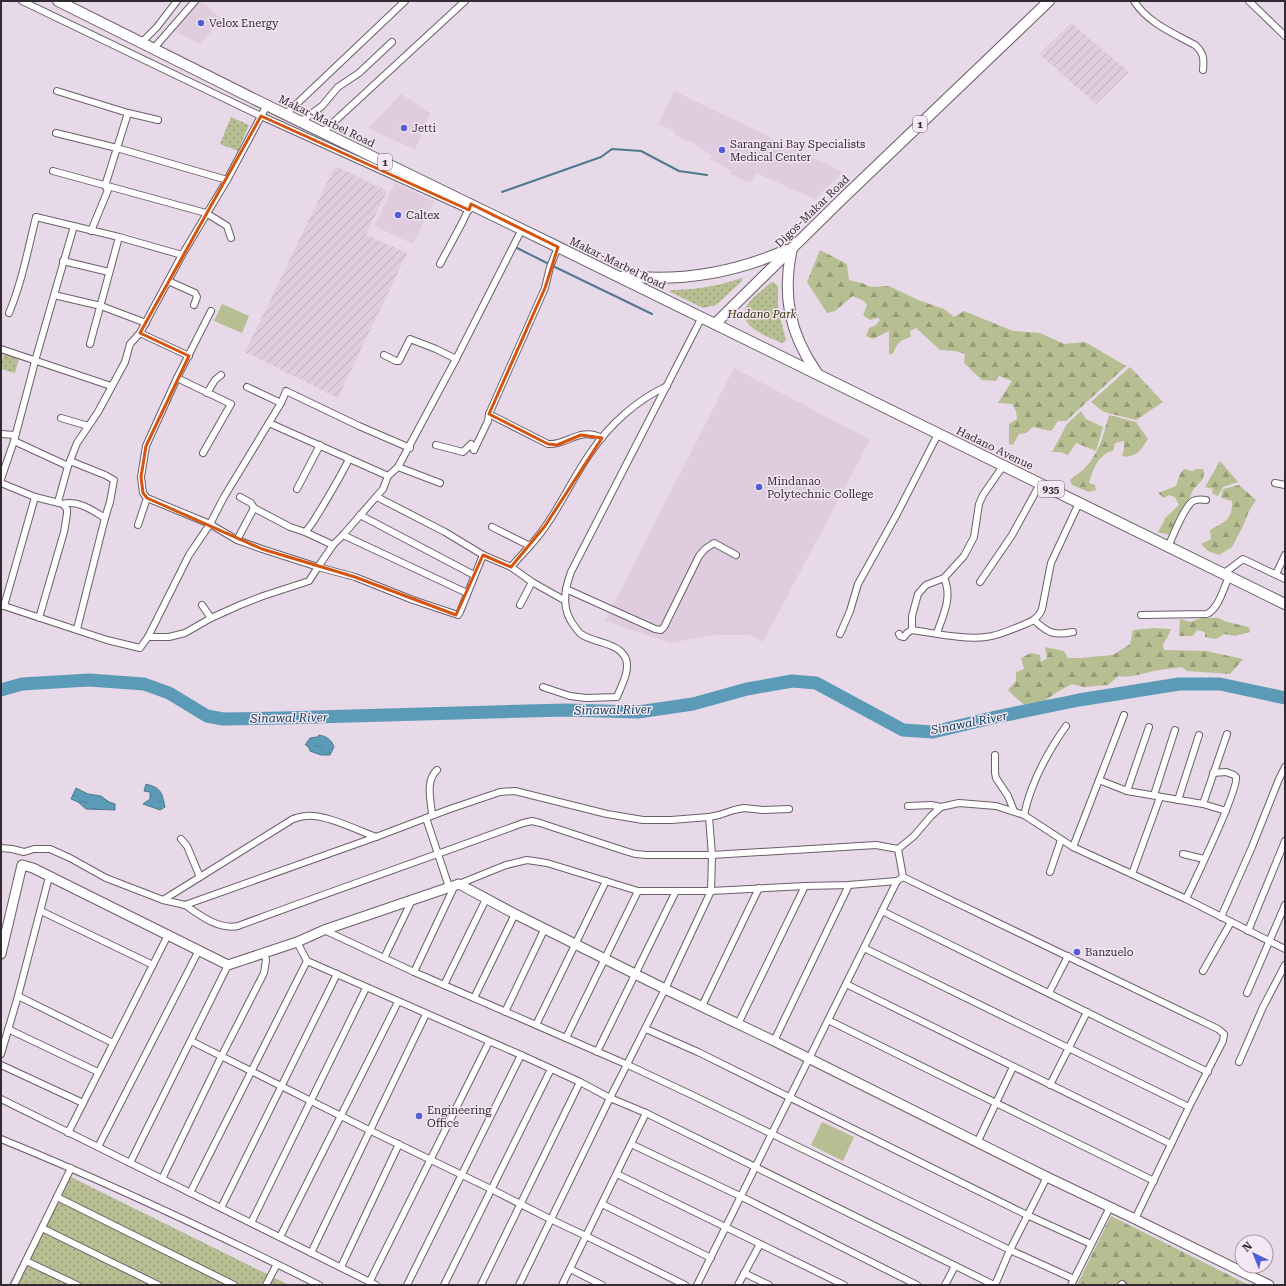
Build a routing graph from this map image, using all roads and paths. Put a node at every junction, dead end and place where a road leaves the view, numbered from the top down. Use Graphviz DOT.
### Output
graph roads {
  1 [pos="22,1"];
  2 [pos="58,1"];
  3 [pos="177,1"];
  4 [pos="195,1"];
  5 [pos="405,1"];
  6 [pos="465,1"];
  7 [pos="1049,1"];
  8 [pos="1134,1"];
  9 [pos="1249,1"];
  10 [pos="1285,36"];
  11 [pos="142,42"];
  12 [pos="392,42"];
  13 [pos="154,48"];
  14 [pos="1204,70"];
  15 [pos="57,91"];
  16 [pos="267,105"];
  17 [pos="128,113"];
  18 [pos="286,114"];
  19 [pos="261,116"];
  20 [pos="158,120"];
  21 [pos="298,120"];
  22 [pos="324,132"];
  23 [pos="56,133"];
  24 [pos="116,148"];
  25 [pos="53,171"];
  26 [pos="227,180"];
  27 [pos="105,186"];
  28 [pos="470,207"];
  29 [pos="206,213"];
  30 [pos="74,226"];
  31 [pos="522,229"];
  32 [pos="91,231"];
  33 [pos="119,237"];
  34 [pos="231,238"];
  35 [pos="558,247"];
  36 [pos="792,248"];
  37 [pos="182,255"];
  38 [pos="63,261"];
  39 [pos="440,264"];
  40 [pos="109,272"];
  41 [pos="617,275"];
  42 [pos="168,281"];
  43 [pos="54,295"];
  44 [pos="194,305"];
  45 [pos="101,306"];
  46 [pos="211,311"];
  47 [pos="9,313"];
  48 [pos="702,317"];
  49 [pos="146,323"];
  50 [pos="715,324"];
  51 [pos="140,333"];
  52 [pos="90,344"];
  53 [pos="1,350"];
  54 [pos="384,355"];
  55 [pos="189,356"];
  56 [pos="456,359"];
  57 [pos="35,361"];
  58 [pos="818,374"];
  59 [pos="221,375"];
  60 [pos="177,378"];
  61 [pos="111,386"];
  62 [pos="667,386"];
  63 [pos="247,387"];
  64 [pos="207,393"];
  65 [pos="280,403"];
  66 [pos="489,414"];
  67 [pos="61,418"];
  68 [pos="269,423"];
  69 [pos="88,426"];
  70 [pos="1,434"];
  71 [pos="938,434"];
  72 [pos="14,438"];
  73 [pos="602,438"];
  74 [pos="320,445"];
  75 [pos="436,445"];
  76 [pos="410,448"];
  77 [pos="203,453"];
  78 [pos="349,458"];
  79 [pos="69,463"];
  80 [pos="1003,466"];
  81 [pos="398,467"];
  82 [pos="388,476"];
  83 [pos="1,479"];
  84 [pos="1,483"];
  85 [pos="440,483"];
  86 [pos="1275,483"];
  87 [pos="1040,484"];
  88 [pos="1285,485"];
  89 [pos="297,489"];
  90 [pos="35,497"];
  91 [pos="240,497"];
  92 [pos="378,497"];
  93 [pos="147,498"];
  94 [pos="1206,500"];
  95 [pos="61,503"];
  96 [pos="1079,503"];
  97 [pos="254,508"];
  98 [pos="360,515"];
  99 [pos="105,518"];
  100 [pos="210,524"];
  101 [pos="138,525"];
  102 [pos="492,527"];
  103 [pos="305,532"];
  104 [pos="343,535"];
  105 [pos="238,540"];
  106 [pos="333,545"];
  107 [pos="530,546"];
  108 [pos="1168,547"];
  109 [pos="483,555"];
  110 [pos="736,555"];
  111 [pos="1285,555"];
  112 [pos="318,567"];
  113 [pos="510,567"];
  114 [pos="1276,574"];
  115 [pos="474,575"];
  116 [pos="1226,575"];
  117 [pos="944,578"];
  118 [pos="1285,579"];
  119 [pos="532,582"];
  120 [pos="980,582"];
  121 [pos="566,589"];
  122 [pos="467,593"];
  123 [pos="564,600"];
  124 [pos="1285,604"];
  125 [pos="520,605"];
  126 [pos="3,606"];
  127 [pos="202,606"];
  128 [pos="1141,615"];
  129 [pos="39,618"];
  130 [pos="211,618"];
  131 [pos="1034,620"];
  132 [pos="77,629"];
  133 [pos="912,630"];
  134 [pos="1073,632"];
  135 [pos="937,633"];
  136 [pos="840,634"];
  137 [pos="899,634"];
  138 [pos="148,637"];
  139 [pos="543,687"];
  140 [pos="1124,715"];
  141 [pos="1066,726"];
  142 [pos="1148,727"];
  143 [pos="1175,730"];
  144 [pos="1227,734"];
  145 [pos="1199,735"];
  146 [pos="995,755"];
  147 [pos="1285,767"];
  148 [pos="437,770"];
  149 [pos="1213,773"];
  150 [pos="1099,780"];
  151 [pos="1127,791"];
  152 [pos="1154,795"];
  153 [pos="1160,797"];
  154 [pos="1178,800"];
  155 [pos="1203,804"];
  156 [pos="908,806"];
  157 [pos="941,807"];
  158 [pos="789,809"];
  159 [pos="1226,811"];
  160 [pos="1014,812"];
  161 [pos="432,815"];
  162 [pos="1024,815"];
  163 [pos="709,817"];
  164 [pos="426,818"];
  165 [pos="376,837"];
  166 [pos="180,839"];
  167 [pos="1061,840"];
  168 [pos="1285,841"];
  169 [pos="1073,847"];
  170 [pos="1,848"];
  171 [pos="898,849"];
  172 [pos="24,852"];
  173 [pos="438,854"];
  174 [pos="1183,854"];
  175 [pos="712,855"];
  176 [pos="1204,859"];
  177 [pos="22,865"];
  178 [pos="1050,872"];
  179 [pos="1132,874"];
  180 [pos="49,877"];
  181 [pos="200,877"];
  182 [pos="903,877"];
  183 [pos="606,881"];
  184 [pos="897,881"];
  185 [pos="454,885"];
  186 [pos="849,885"];
  187 [pos="805,886"];
  188 [pos="759,888"];
  189 [pos="638,891"];
  190 [pos="676,891"];
  191 [pos="711,891"];
  192 [pos="486,899"];
  193 [pos="1186,899"];
  194 [pos="163,900"];
  195 [pos="412,900"];
  196 [pos="185,905"];
  197 [pos="1285,905"];
  198 [pos="41,911"];
  199 [pos="882,911"];
  200 [pos="515,914"];
  201 [pos="1221,917"];
  202 [pos="1231,922"];
  203 [pos="545,928"];
  204 [pos="324,930"];
  205 [pos="1248,931"];
  206 [pos="168,935"];
  207 [pos="297,942"];
  208 [pos="1269,942"];
  209 [pos="575,944"];
  210 [pos="864,948"];
  211 [pos="1285,949"];
  212 [pos="199,950"];
  213 [pos="264,952"];
  214 [pos="1,954"];
  215 [pos="1068,956"];
  216 [pos="384,958"];
  217 [pos="605,959"];
  218 [pos="307,961"];
  219 [pos="153,965"];
  220 [pos="228,965"];
  221 [pos="1285,965"];
  222 [pos="1203,971"];
  223 [pos="414,972"];
  224 [pos="337,974"];
  225 [pos="636,974"];
  226 [pos="846,984"];
  227 [pos="444,985"];
  228 [pos="366,988"];
  229 [pos="665,990"];
  230 [pos="1049,993"];
  231 [pos="1247,993"];
  232 [pos="18,996"];
  233 [pos="474,998"];
  234 [pos="398,1002"];
  235 [pos="702,1006"];
  236 [pos="505,1012"];
  237 [pos="1087,1012"];
  238 [pos="426,1014"];
  239 [pos="828,1020"];
  240 [pos="738,1024"];
  241 [pos="536,1025"];
  242 [pos="8,1029"];
  243 [pos="646,1029"];
  244 [pos="566,1038"];
  245 [pos="191,1041"];
  246 [pos="774,1041"];
  247 [pos="113,1042"];
  248 [pos="489,1042"];
  249 [pos="1068,1048"];
  250 [pos="597,1052"];
  251 [pos="1,1054"];
  252 [pos="521,1055"];
  253 [pos="221,1057"];
  254 [pos="810,1059"];
  255 [pos="1239,1062"];
  256 [pos="1,1065"];
  257 [pos="628,1065"];
  258 [pos="1013,1067"];
  259 [pos="551,1069"];
  260 [pos="98,1072"];
  261 [pos="250,1072"];
  262 [pos="1208,1072"];
  263 [pos="580,1082"];
  264 [pos="1050,1084"];
  265 [pos="281,1086"];
  266 [pos="1,1098"];
  267 [pos="610,1098"];
  268 [pos="790,1098"];
  269 [pos="312,1102"];
  270 [pos="996,1102"];
  271 [pos="83,1103"];
  272 [pos="1189,1107"];
  273 [pos="646,1113"];
  274 [pos="341,1116"];
  275 [pos="371,1131"];
  276 [pos="68,1133"];
  277 [pos="772,1134"];
  278 [pos="1,1139"];
  279 [pos="977,1143"];
  280 [pos="399,1144"];
  281 [pos="631,1144"];
  282 [pos="1171,1144"];
  283 [pos="98,1147"];
  284 [pos="430,1160"];
  285 [pos="130,1163"];
  286 [pos="72,1168"];
  287 [pos="756,1168"];
  288 [pos="617,1174"];
  289 [pos="461,1175"];
  290 [pos="1046,1177"];
  291 [pos="162,1179"];
  292 [pos="1154,1180"];
  293 [pos="491,1189"];
  294 [pos="190,1192"];
  295 [pos="740,1196"];
  296 [pos="57,1197"];
  297 [pos="521,1204"];
  298 [pos="602,1204"];
  299 [pos="1110,1207"];
  300 [pos="221,1208"];
  301 [pos="1027,1215"];
  302 [pos="550,1219"];
  303 [pos="1135,1219"];
  304 [pos="251,1223"];
  305 [pos="726,1227"];
  306 [pos="42,1228"];
  307 [pos="586,1236"];
  308 [pos="280,1237"];
  309 [pos="760,1244"];
  310 [pos="1091,1244"];
  311 [pos="1010,1250"];
  312 [pos="311,1253"];
  313 [pos="711,1258"];
  314 [pos="26,1260"];
  315 [pos="277,1264"];
  316 [pos="955,1266"];
  317 [pos="341,1267"];
  318 [pos="570,1269"];
  319 [pos="744,1273"];
  320 [pos="370,1281"];
  321 [pos="982,1282"];
  322 [pos="1073,1282"];
  323 [pos="834,1283"];
  324 [pos="14,1285"];
  325 [pos="76,1285"];
  326 [pos="158,1285"];
  327 [pos="234,1285"];
  328 [pos="266,1285"];
  329 [pos="318,1285"];
  330 [pos="376,1285"];
  331 [pos="407,1285"];
  332 [pos="444,1285"];
  333 [pos="480,1285"];
  334 [pos="519,1285"];
  335 [pos="562,1285"];
  336 [pos="602,1285"];
  337 [pos="685,1285"];
  338 [pos="697,1285"];
  339 [pos="738,1285"];
  340 [pos="769,1285"];
  341 [pos="844,1285"];
  342 [pos="917,1285"];
  343 [pos="945,1285"];
  344 [pos="995,1285"];
  345 [pos="1269,1285"];
  1 -- 19 [label="street"];
  2 -- 11 [label="main road, Makar-Marbel Road / 1"];
  3 -- 11 [label="street"];
  4 -- 13 [label="street"];
  5 -- 18 [label="street"];
  6 -- 22 [label="street"];
  7 -- 36 [label="main road, Digos-Makar Road / 1"];
  8 -- 14 [label="street"];
  9 -- 10 [label="street"];
  11 -- 13 [label="main road, Makar-Marbel Road / 1"];
  12 -- 21 [label="street"];
  13 -- 16 [label="main road, Makar-Marbel Road / 1"];
  15 -- 17 [label="street"];
  16 -- 18 [label="main road, Makar-Marbel Road / 1"];
  16 -- 19 [label="street"];
  17 -- 20 [label="street"];
  17 -- 24 [label="street"];
  18 -- 21 [label="main road, Makar-Marbel Road / 1"];
  19 -- 26 [label="street"];
  19 -- 28 [label="street"];
  21 -- 22 [label="main road, Makar-Marbel Road / 1"];
  22 -- 28 [label="main road, Makar-Marbel Road / 1"];
  23 -- 24 [label="street"];
  24 -- 26 [label="street"];
  24 -- 27 [label="street"];
  25 -- 27 [label="street"];
  26 -- 29 [label="street"];
  27 -- 29 [label="street"];
  27 -- 32 [label="street"];
  28 -- 31 [label="main road, Makar-Marbel Road / 1"];
  28 -- 39 [label="street"];
  29 -- 34 [label="street"];
  29 -- 37 [label="street"];
  30 -- 32 [label="street"];
  30 -- 38 [label="street"];
  30 -- 47 [label="street"];
  31 -- 35 [label="main road, Makar-Marbel Road / 1"];
  31 -- 56 [label="street"];
  32 -- 33 [label="street"];
  33 -- 37 [label="street"];
  33 -- 40 [label="street"];
  35 -- 41 [label="main road, Makar-Marbel Road / 1"];
  35 -- 66 [label="street"];
  36 -- 41 [label="main road"];
  36 -- 50 [label="main road, Digos-Makar Road / 1"];
  36 -- 58 [label="main road"];
  37 -- 42 [label="street"];
  38 -- 40 [label="street"];
  38 -- 43 [label="street"];
  40 -- 45 [label="street"];
  41 -- 48 [label="main road, Makar-Marbel Road / 1"];
  42 -- 44 [label="street"];
  42 -- 49 [label="street"];
  43 -- 45 [label="street"];
  43 -- 57 [label="street"];
  45 -- 49 [label="street"];
  45 -- 52 [label="street"];
  46 -- 55 [label="street"];
  48 -- 50 [label="main road, Makar-Marbel Road / 1"];
  48 -- 62 [label="street"];
  49 -- 51 [label="street"];
  50 -- 58 [label="main road, Hadano Avenue / 935"];
  51 -- 55 [label="street"];
  51 -- 61 [label="street"];
  53 -- 57 [label="street"];
  54 -- 56 [label="street"];
  55 -- 60 [label="street"];
  56 -- 76 [label="street"];
  57 -- 61 [label="street"];
  57 -- 72 [label="street"];
  58 -- 71 [label="main road, Hadano Avenue / 935"];
  59 -- 64 [label="street"];
  60 -- 64 [label="street"];
  60 -- 93 [label="street"];
  61 -- 69 [label="street"];
  62 -- 73 [label="street"];
  62 -- 121 [label="street"];
  63 -- 65 [label="street"];
  64 -- 77 [label="street"];
  65 -- 68 [label="street"];
  65 -- 76 [label="street"];
  66 -- 73 [label="street"];
  66 -- 75 [label="street"];
  67 -- 69 [label="street"];
  68 -- 74 [label="street"];
  68 -- 100 [label="street"];
  69 -- 79 [label="street"];
  70 -- 72 [label="street"];
  71 -- 80 [label="main road, Hadano Avenue / 935"];
  71 -- 136 [label="street"];
  72 -- 79 [label="street"];
  72 -- 83 [label="street"];
  73 -- 107 [label="street"];
  74 -- 78 [label="street"];
  74 -- 89 [label="street"];
  76 -- 81 [label="street"];
  78 -- 82 [label="street"];
  78 -- 103 [label="street"];
  79 -- 95 [label="street"];
  79 -- 99 [label="street"];
  80 -- 87 [label="main road, Hadano Avenue / 935"];
  80 -- 117 [label="street"];
  81 -- 82 [label="street"];
  81 -- 85 [label="street"];
  82 -- 92 [label="street"];
  84 -- 90 [label="street"];
  86 -- 88 [label="street"];
  87 -- 96 [label="main road, Hadano Avenue / 935"];
  87 -- 120 [label="street"];
  90 -- 95 [label="street"];
  90 -- 126 [label="street"];
  91 -- 97 [label="street"];
  92 -- 98 [label="street"];
  92 -- 109 [label="street"];
  93 -- 100 [label="street"];
  93 -- 101 [label="street"];
  94 -- 108 [label="street"];
  95 -- 99 [label="street"];
  95 -- 129 [label="street"];
  96 -- 108 [label="main road, Hadano Avenue / 935"];
  96 -- 131 [label="street"];
  97 -- 103 [label="street"];
  97 -- 105 [label="street"];
  98 -- 104 [label="street"];
  98 -- 115 [label="street"];
  99 -- 132 [label="street"];
  100 -- 105 [label="street"];
  100 -- 138 [label="street"];
  102 -- 107 [label="street"];
  103 -- 106 [label="street"];
  104 -- 106 [label="street"];
  104 -- 122 [label="street"];
  105 -- 112 [label="street"];
  106 -- 112 [label="street"];
  107 -- 113 [label="street"];
  108 -- 116 [label="main road, Hadano Avenue / 935"];
  109 -- 113 [label="street"];
  109 -- 115 [label="street"];
  110 -- 121 [label="street"];
  111 -- 114 [label="street"];
  112 -- 122 [label="street"];
  112 -- 130 [label="street"];
  113 -- 119 [label="street"];
  114 -- 116 [label="street"];
  114 -- 118 [label="street"];
  115 -- 122 [label="street"];
  116 -- 124 [label="main road, Hadano Avenue / 935"];
  116 -- 128 [label="street"];
  117 -- 133 [label="street"];
  117 -- 135 [label="street"];
  119 -- 123 [label="street"];
  119 -- 125 [label="street"];
  121 -- 123 [label="street"];
  123 -- 139 [label="street"];
  126 -- 129 [label="street"];
  127 -- 130 [label="street"];
  129 -- 132 [label="street"];
  130 -- 138 [label="street"];
  131 -- 134 [label="street"];
  131 -- 135 [label="street"];
  132 -- 138 [label="street"];
  133 -- 135 [label="street"];
  133 -- 137 [label="street"];
  140 -- 150 [label="street"];
  141 -- 162 [label="street"];
  142 -- 151 [label="street"];
  143 -- 152 [label="street"];
  144 -- 149 [label="street"];
  145 -- 154 [label="street"];
  146 -- 160 [label="street"];
  147 -- 201 [label="street"];
  148 -- 161 [label="street"];
  149 -- 155 [label="street"];
  149 -- 159 [label="street"];
  150 -- 151 [label="street"];
  150 -- 169 [label="street"];
  151 -- 152 [label="street"];
  152 -- 153 [label="street"];
  153 -- 154 [label="street"];
  153 -- 179 [label="street"];
  154 -- 155 [label="street"];
  155 -- 159 [label="street"];
  156 -- 157 [label="street"];
  157 -- 160 [label="street"];
  157 -- 171 [label="street"];
  158 -- 163 [label="street"];
  159 -- 176 [label="street"];
  160 -- 162 [label="street"];
  161 -- 163 [label="street"];
  161 -- 164 [label="street"];
  162 -- 167 [label="street"];
  163 -- 175 [label="street"];
  164 -- 165 [label="street"];
  164 -- 173 [label="street"];
  165 -- 181 [label="street"];
  165 -- 196 [label="street"];
  166 -- 181 [label="street"];
  167 -- 169 [label="street"];
  167 -- 178 [label="street"];
  168 -- 205 [label="street"];
  169 -- 179 [label="street"];
  170 -- 172 [label="street"];
  171 -- 175 [label="street"];
  171 -- 182 [label="street"];
  172 -- 177 [label="street"];
  172 -- 194 [label="street"];
  173 -- 175 [label="street"];
  173 -- 185 [label="street"];
  173 -- 196 [label="street"];
  174 -- 176 [label="street"];
  175 -- 191 [label="street"];
  176 -- 193 [label="street"];
  177 -- 180 [label="street"];
  177 -- 214 [label="street"];
  179 -- 193 [label="street"];
  180 -- 198 [label="street"];
  180 -- 206 [label="street"];
  181 -- 194 [label="street"];
  182 -- 184 [label="street"];
  182 -- 215 [label="street"];
  183 -- 185 [label="street"];
  183 -- 189 [label="street"];
  183 -- 209 [label="street"];
  184 -- 186 [label="street"];
  184 -- 199 [label="street"];
  185 -- 192 [label="street"];
  185 -- 195 [label="street"];
  185 -- 223 [label="street"];
  186 -- 187 [label="street"];
  186 -- 246 [label="street"];
  187 -- 188 [label="street"];
  187 -- 240 [label="street"];
  188 -- 191 [label="street"];
  188 -- 235 [label="street"];
  189 -- 190 [label="street"];
  189 -- 217 [label="street"];
  190 -- 191 [label="street"];
  190 -- 225 [label="street"];
  191 -- 229 [label="street"];
  192 -- 200 [label="street"];
  192 -- 227 [label="street"];
  193 -- 201 [label="street"];
  194 -- 196 [label="street"];
  195 -- 204 [label="street"];
  195 -- 216 [label="street"];
  197 -- 208 [label="street"];
  198 -- 219 [label="street"];
  198 -- 232 [label="street"];
  199 -- 210 [label="street"];
  199 -- 230 [label="street"];
  200 -- 203 [label="street"];
  200 -- 233 [label="street"];
  201 -- 202 [label="street"];
  202 -- 205 [label="street"];
  202 -- 222 [label="street"];
  203 -- 209 [label="street"];
  203 -- 236 [label="street"];
  204 -- 207 [label="street"];
  204 -- 216 [label="street"];
  205 -- 208 [label="street"];
  206 -- 212 [label="street"];
  206 -- 219 [label="street"];
  207 -- 213 [label="street"];
  207 -- 218 [label="street"];
  208 -- 211 [label="street"];
  208 -- 231 [label="street"];
  209 -- 217 [label="street"];
  209 -- 241 [label="street"];
  210 -- 226 [label="street"];
  210 -- 249 [label="street"];
  212 -- 220 [label="street"];
  212 -- 283 [label="street"];
  213 -- 220 [label="street"];
  213 -- 253 [label="street"];
  215 -- 230 [label="street"];
  215 -- 262 [label="street"];
  216 -- 223 [label="street"];
  217 -- 225 [label="street"];
  217 -- 244 [label="street"];
  218 -- 224 [label="street"];
  218 -- 261 [label="street"];
  219 -- 247 [label="street"];
  220 -- 245 [label="street"];
  221 -- 255 [label="street"];
  223 -- 227 [label="street"];
  224 -- 228 [label="street"];
  224 -- 265 [label="street"];
  225 -- 229 [label="street"];
  225 -- 250 [label="street"];
  226 -- 239 [label="street"];
  226 -- 258 [label="street"];
  227 -- 233 [label="street"];
  228 -- 234 [label="street"];
  228 -- 269 [label="street"];
  229 -- 235 [label="street"];
  229 -- 243 [label="street"];
  230 -- 237 [label="street"];
  232 -- 242 [label="street"];
  232 -- 247 [label="street"];
  233 -- 236 [label="street"];
  234 -- 238 [label="street"];
  234 -- 274 [label="street"];
  235 -- 240 [label="street"];
  236 -- 241 [label="street"];
  237 -- 249 [label="street"];
  237 -- 262 [label="street"];
  238 -- 248 [label="street"];
  238 -- 275 [label="street"];
  239 -- 254 [label="street"];
  239 -- 270 [label="street"];
  240 -- 246 [label="street"];
  241 -- 244 [label="street"];
  242 -- 251 [label="street"];
  242 -- 260 [label="street"];
  243 -- 257 [label="street"];
  243 -- 268 [label="street"];
  244 -- 250 [label="street"];
  245 -- 253 [label="street"];
  245 -- 285 [label="street"];
  246 -- 254 [label="street"];
  247 -- 260 [label="street"];
  248 -- 252 [label="street"];
  248 -- 284 [label="street"];
  249 -- 264 [label="street"];
  249 -- 272 [label="street"];
  250 -- 257 [label="street"];
  252 -- 259 [label="street"];
  252 -- 289 [label="street"];
  253 -- 261 [label="street"];
  253 -- 291 [label="street"];
  254 -- 268 [label="street"];
  254 -- 279 [label="street"];
  256 -- 271 [label="street"];
  257 -- 267 [label="street"];
  257 -- 277 [label="street"];
  258 -- 264 [label="street"];
  258 -- 270 [label="street"];
  259 -- 263 [label="street"];
  259 -- 293 [label="street"];
  260 -- 271 [label="street"];
  261 -- 265 [label="street"];
  261 -- 294 [label="street"];
  262 -- 272 [label="street"];
  263 -- 267 [label="street"];
  263 -- 297 [label="street"];
  264 -- 282 [label="street"];
  265 -- 269 [label="street"];
  265 -- 300 [label="street"];
  266 -- 276 [label="street"];
  267 -- 273 [label="street"];
  267 -- 302 [label="street"];
  268 -- 277 [label="street"];
  268 -- 301 [label="street"];
  269 -- 274 [label="street"];
  269 -- 304 [label="street"];
  270 -- 279 [label="street"];
  270 -- 292 [label="street"];
  271 -- 276 [label="street"];
  272 -- 282 [label="street"];
  273 -- 281 [label="street"];
  273 -- 287 [label="street"];
  274 -- 275 [label="street"];
  274 -- 308 [label="street"];
  275 -- 280 [label="street"];
  275 -- 312 [label="street"];
  276 -- 283 [label="street"];
  277 -- 287 [label="street"];
  277 -- 311 [label="street"];
  278 -- 286 [label="street"];
  279 -- 290 [label="street"];
  280 -- 284 [label="street"];
  280 -- 317 [label="street"];
  281 -- 288 [label="street"];
  281 -- 295 [label="street"];
  282 -- 292 [label="street"];
  283 -- 285 [label="street"];
  284 -- 289 [label="street"];
  284 -- 320 [label="street"];
  285 -- 291 [label="street"];
  286 -- 296 [label="street"];
  286 -- 315 [label="street"];
  287 -- 295 [label="street"];
  287 -- 316 [label="street"];
  288 -- 298 [label="street"];
  288 -- 305 [label="street"];
  289 -- 293 [label="street"];
  289 -- 331 [label="street"];
  290 -- 299 [label="street"];
  290 -- 301 [label="street"];
  291 -- 294 [label="street"];
  292 -- 303 [label="street"];
  293 -- 297 [label="street"];
  293 -- 332 [label="street"];
  294 -- 300 [label="street"];
  295 -- 305 [label="street"];
  295 -- 342 [label="street"];
  296 -- 306 [label="street"];
  296 -- 327 [label="street"];
  297 -- 302 [label="street"];
  297 -- 333 [label="street"];
  298 -- 307 [label="street"];
  298 -- 313 [label="street"];
  299 -- 303 [label="street"];
  299 -- 310 [label="street"];
  300 -- 304 [label="street"];
  301 -- 310 [label="street"];
  301 -- 311 [label="street"];
  302 -- 307 [label="street"];
  302 -- 334 [label="street"];
  303 -- 345 [label="street"];
  304 -- 308 [label="street"];
  305 -- 309 [label="street"];
  305 -- 313 [label="street"];
  306 -- 314 [label="street"];
  306 -- 326 [label="street"];
  307 -- 318 [label="street"];
  307 -- 337 [label="street"];
  308 -- 312 [label="street"];
  309 -- 319 [label="street"];
  309 -- 323 [label="street"];
  310 -- 322 [label="street"];
  311 -- 322 [label="street"];
  311 -- 344 [label="street"];
  312 -- 317 [label="street"];
  313 -- 338 [label="street"];
  314 -- 324 [label="street"];
  314 -- 325 [label="street"];
  315 -- 328 [label="street"];
  315 -- 329 [label="street"];
  316 -- 321 [label="street"];
  316 -- 343 [label="street"];
  317 -- 320 [label="street"];
  318 -- 335 [label="street"];
  318 -- 336 [label="street"];
  319 -- 339 [label="street"];
  319 -- 340 [label="street"];
  320 -- 330 [label="street"];
  321 -- 344 [label="street"];
  323 -- 341 [label="street"];
}
